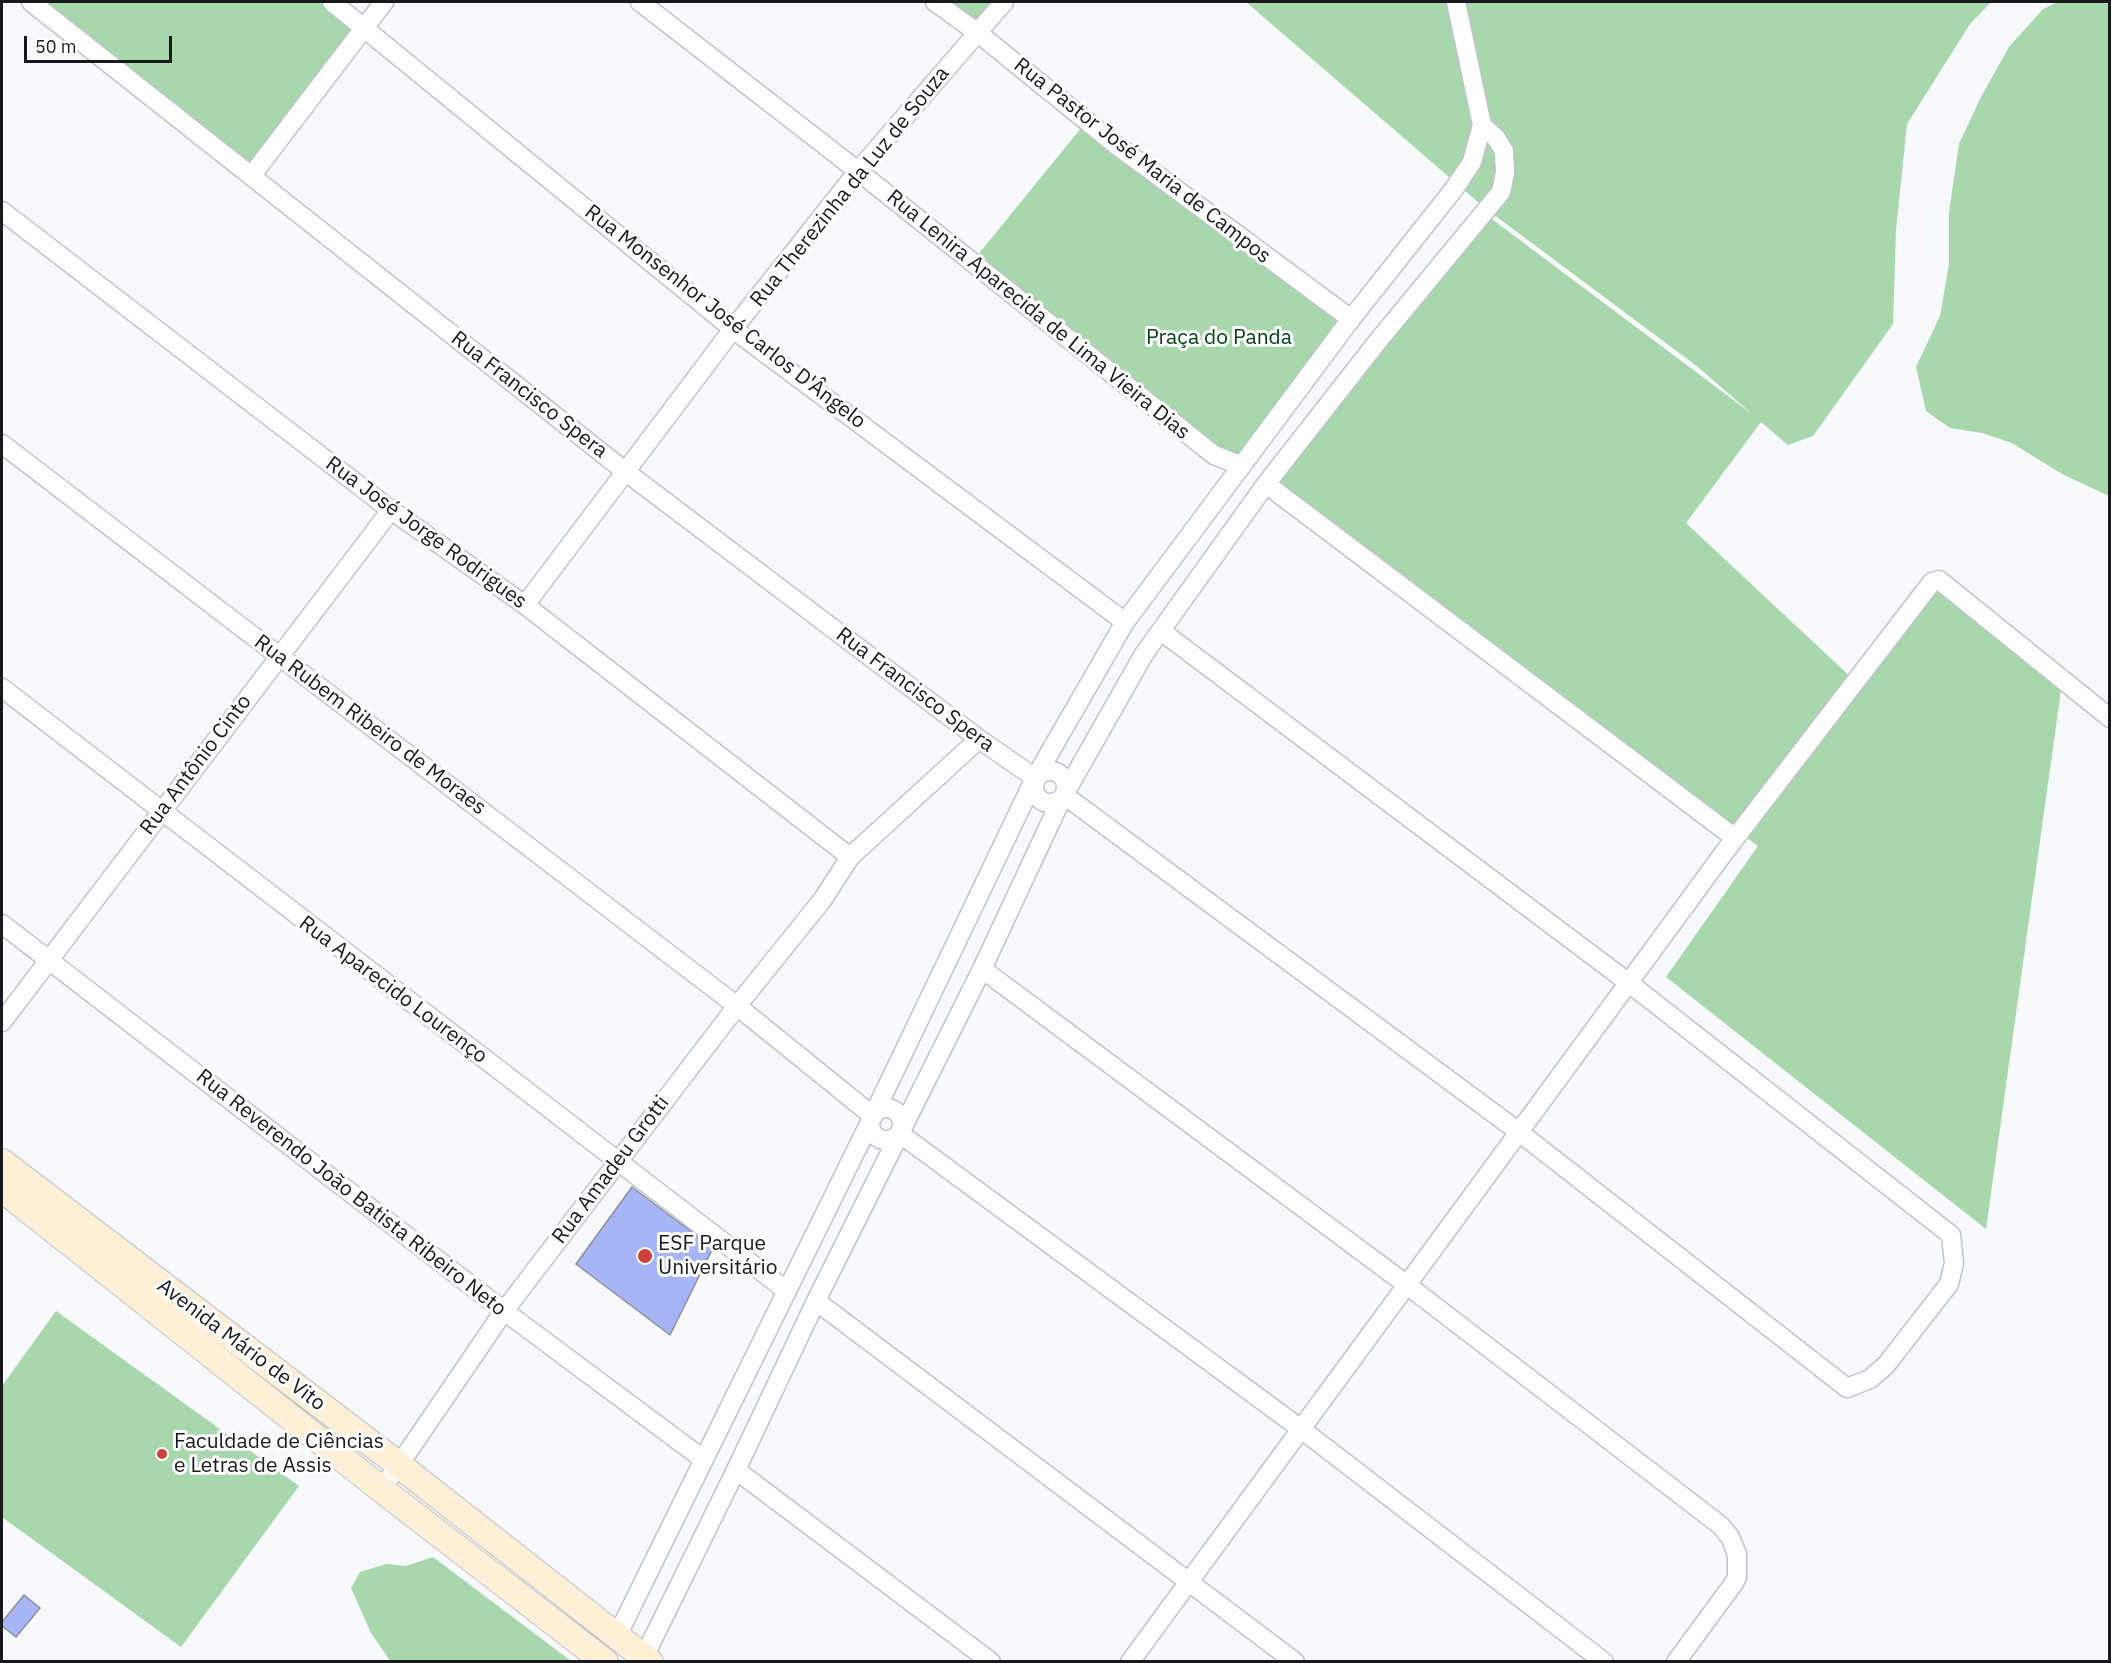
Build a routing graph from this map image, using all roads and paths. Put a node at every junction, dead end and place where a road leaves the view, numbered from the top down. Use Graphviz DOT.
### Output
graph roads {
  1 [pos="31,2"];
  2 [pos="332,2"];
  3 [pos="384,2"];
  4 [pos="640,2"];
  5 [pos="935,2"];
  6 [pos="1004,2"];
  7 [pos="1456,2"];
  8 [pos="364,27"];
  9 [pos="978,33"];
  10 [pos="1482,125"];
  11 [pos="858,171"];
  12 [pos="252,175"];
  13 [pos="2,211"];
  14 [pos="1351,319"];
  15 [pos="734,329"];
  16 [pos="2,444"];
  17 [pos="1242,466"];
  18 [pos="626,472"];
  19 [pos="1266,484"];
  20 [pos="392,510"];
  21 [pos="525,605"];
  22 [pos="1125,622"];
  23 [pos="1161,631"];
  24 [pos="279,656"];
  25 [pos="2,688"];
  26 [pos="2109,718"];
  27 [pos="979,739"];
  28 [pos="1035,778"];
  29 [pos="1064,795"];
  30 [pos="160,812"];
  31 [pos="1735,838"];
  32 [pos="850,857"];
  33 [pos="2,924"];
  34 [pos="49,960"];
  35 [pos="982,969"];
  36 [pos="1629,983"];
  37 [pos="737,1006"];
  38 [pos="2,1022"];
  39 [pos="873,1116"];
  40 [pos="1519,1132"];
  41 [pos="899,1133"];
  42 [pos="2,1162"];
  43 [pos="617,1162"];
  44 [pos="2,1190"];
  45 [pos="1407,1285"];
  46 [pos="787,1291"];
  47 [pos="816,1301"];
  48 [pos="504,1311"];
  49 [pos="1301,1429"];
  50 [pos="704,1458"];
  51 [pos="399,1465"];
  52 [pos="736,1470"];
  53 [pos="381,1489"];
  54 [pos="1189,1581"];
  55 [pos="609,1630"];
  56 [pos="585,1646"];
  57 [pos="647,1659"];
  58 [pos="605,1662"];
  59 [pos="991,1662"];
  60 [pos="1130,1662"];
  61 [pos="1295,1662"];
  62 [pos="1604,1662"];
  63 [pos="1676,1662"];
  1 -- 12 [label="street, Rua Francisco Spera"];
  2 -- 8 [label="street, Rua Monsenhor José Carlos D'Ângelo"];
  3 -- 8 [label="street"];
  4 -- 11 [label="street, Rua Lenira Aparecida de Lima Vieira Dias"];
  5 -- 9 [label="street, Rua Pastor José Maria de Campos"];
  6 -- 9 [label="street, Rua Therezinha da Luz de Souza"];
  7 -- 10 [label="street"];
  8 -- 12 [label="street"];
  8 -- 15 [label="street, Rua Monsenhor José Carlos D'Ângelo"];
  9 -- 11 [label="street, Rua Therezinha da Luz de Souza"];
  9 -- 14 [label="street, Rua Pastor José Maria de Campos"];
  10 -- 14 [label="street"];
  10 -- 19 [label="street"];
  11 -- 15 [label="street, Rua Therezinha da Luz de Souza"];
  11 -- 17 [label="street, Rua Lenira Aparecida de Lima Vieira Dias"];
  12 -- 18 [label="street, Rua Francisco Spera"];
  13 -- 20 [label="street, Rua José Jorge Rodrigues"];
  14 -- 17 [label="street"];
  15 -- 18 [label="street, Rua Therezinha da Luz de Souza"];
  15 -- 22 [label="street, Rua Monsenhor José Carlos D'Ângelo"];
  16 -- 24 [label="street, Rua Rubem Ribeiro de Moraes"];
  17 -- 19 [label="street, Rua Lenira Aparecida de Lima Vieira Dias"];
  17 -- 22 [label="street"];
  18 -- 21 [label="street, Rua Therezinha da Luz de Souza"];
  18 -- 27 [label="street, Rua Francisco Spera"];
  19 -- 23 [label="street"];
  19 -- 31 [label="street"];
  20 -- 21 [label="street, Rua José Jorge Rodrigues"];
  20 -- 24 [label="street, Rua Antônio Cinto"];
  21 -- 32 [label="street, Rua José Jorge Rodrigues"];
  22 -- 28 [label="street"];
  23 -- 29 [label="street"];
  23 -- 36 [label="street"];
  24 -- 30 [label="street, Rua Antônio Cinto"];
  24 -- 37 [label="street, Rua Rubem Ribeiro de Moraes"];
  25 -- 30 [label="street, Rua Aparecido Lourenço"];
  26 -- 31 [label="street"];
  27 -- 28 [label="street, Rua Francisco Spera"];
  27 -- 32 [label="street, Rua Amadeu Grotti"];
  28 -- 29 [label="street"];
  28 -- 39 [label="street"];
  29 -- 35 [label="street"];
  29 -- 40 [label="street"];
  30 -- 34 [label="street, Rua Antônio Cinto"];
  30 -- 43 [label="street, Rua Aparecido Lourenço"];
  31 -- 36 [label="street"];
  32 -- 37 [label="street, Rua Amadeu Grotti"];
  33 -- 34 [label="street, Rua Reverendo João Batista Ribeiro Neto"];
  34 -- 38 [label="street, Rua Antônio Cinto"];
  34 -- 48 [label="street, Rua Reverendo João Batista Ribeiro Neto"];
  35 -- 41 [label="street"];
  35 -- 45 [label="street"];
  36 -- 40 [label="street"];
  36 -- 40 [label="street"];
  37 -- 39 [label="street, Rua Rubem Ribeiro de Moraes"];
  37 -- 43 [label="street, Rua Amadeu Grotti"];
  39 -- 41 [label="street"];
  39 -- 46 [label="street"];
  40 -- 45 [label="street"];
  41 -- 47 [label="street"];
  41 -- 49 [label="street"];
  42 -- 51 [label="main road, Avenida Mário de Vito"];
  43 -- 46 [label="street, Rua Aparecido Lourenço"];
  43 -- 48 [label="street, Rua Amadeu Grotti"];
  44 -- 53 [label="main road, Avenida Mário de Vito"];
  45 -- 49 [label="street"];
  45 -- 63 [label="street"];
  46 -- 50 [label="street"];
  47 -- 52 [label="street"];
  47 -- 54 [label="street"];
  48 -- 50 [label="street, Rua Reverendo João Batista Ribeiro Neto"];
  48 -- 51 [label="street, Rua Amadeu Grotti"];
  49 -- 54 [label="street"];
  49 -- 62 [label="street"];
  50 -- 55 [label="street"];
  51 -- 53 [label="street, Rua Amadeu Grotti"];
  51 -- 55 [label="main road, Avenida Mário de Vito"];
  52 -- 57 [label="street"];
  52 -- 59 [label="street"];
  53 -- 56 [label="main road, Avenida Mário de Vito"];
  54 -- 60 [label="street"];
  54 -- 61 [label="street"];
  55 -- 56 [label="main road"];
  55 -- 57 [label="main road, Avenida Mário de Vito"];
  56 -- 58 [label="main road, Avenida Mário de Vito"];
}
